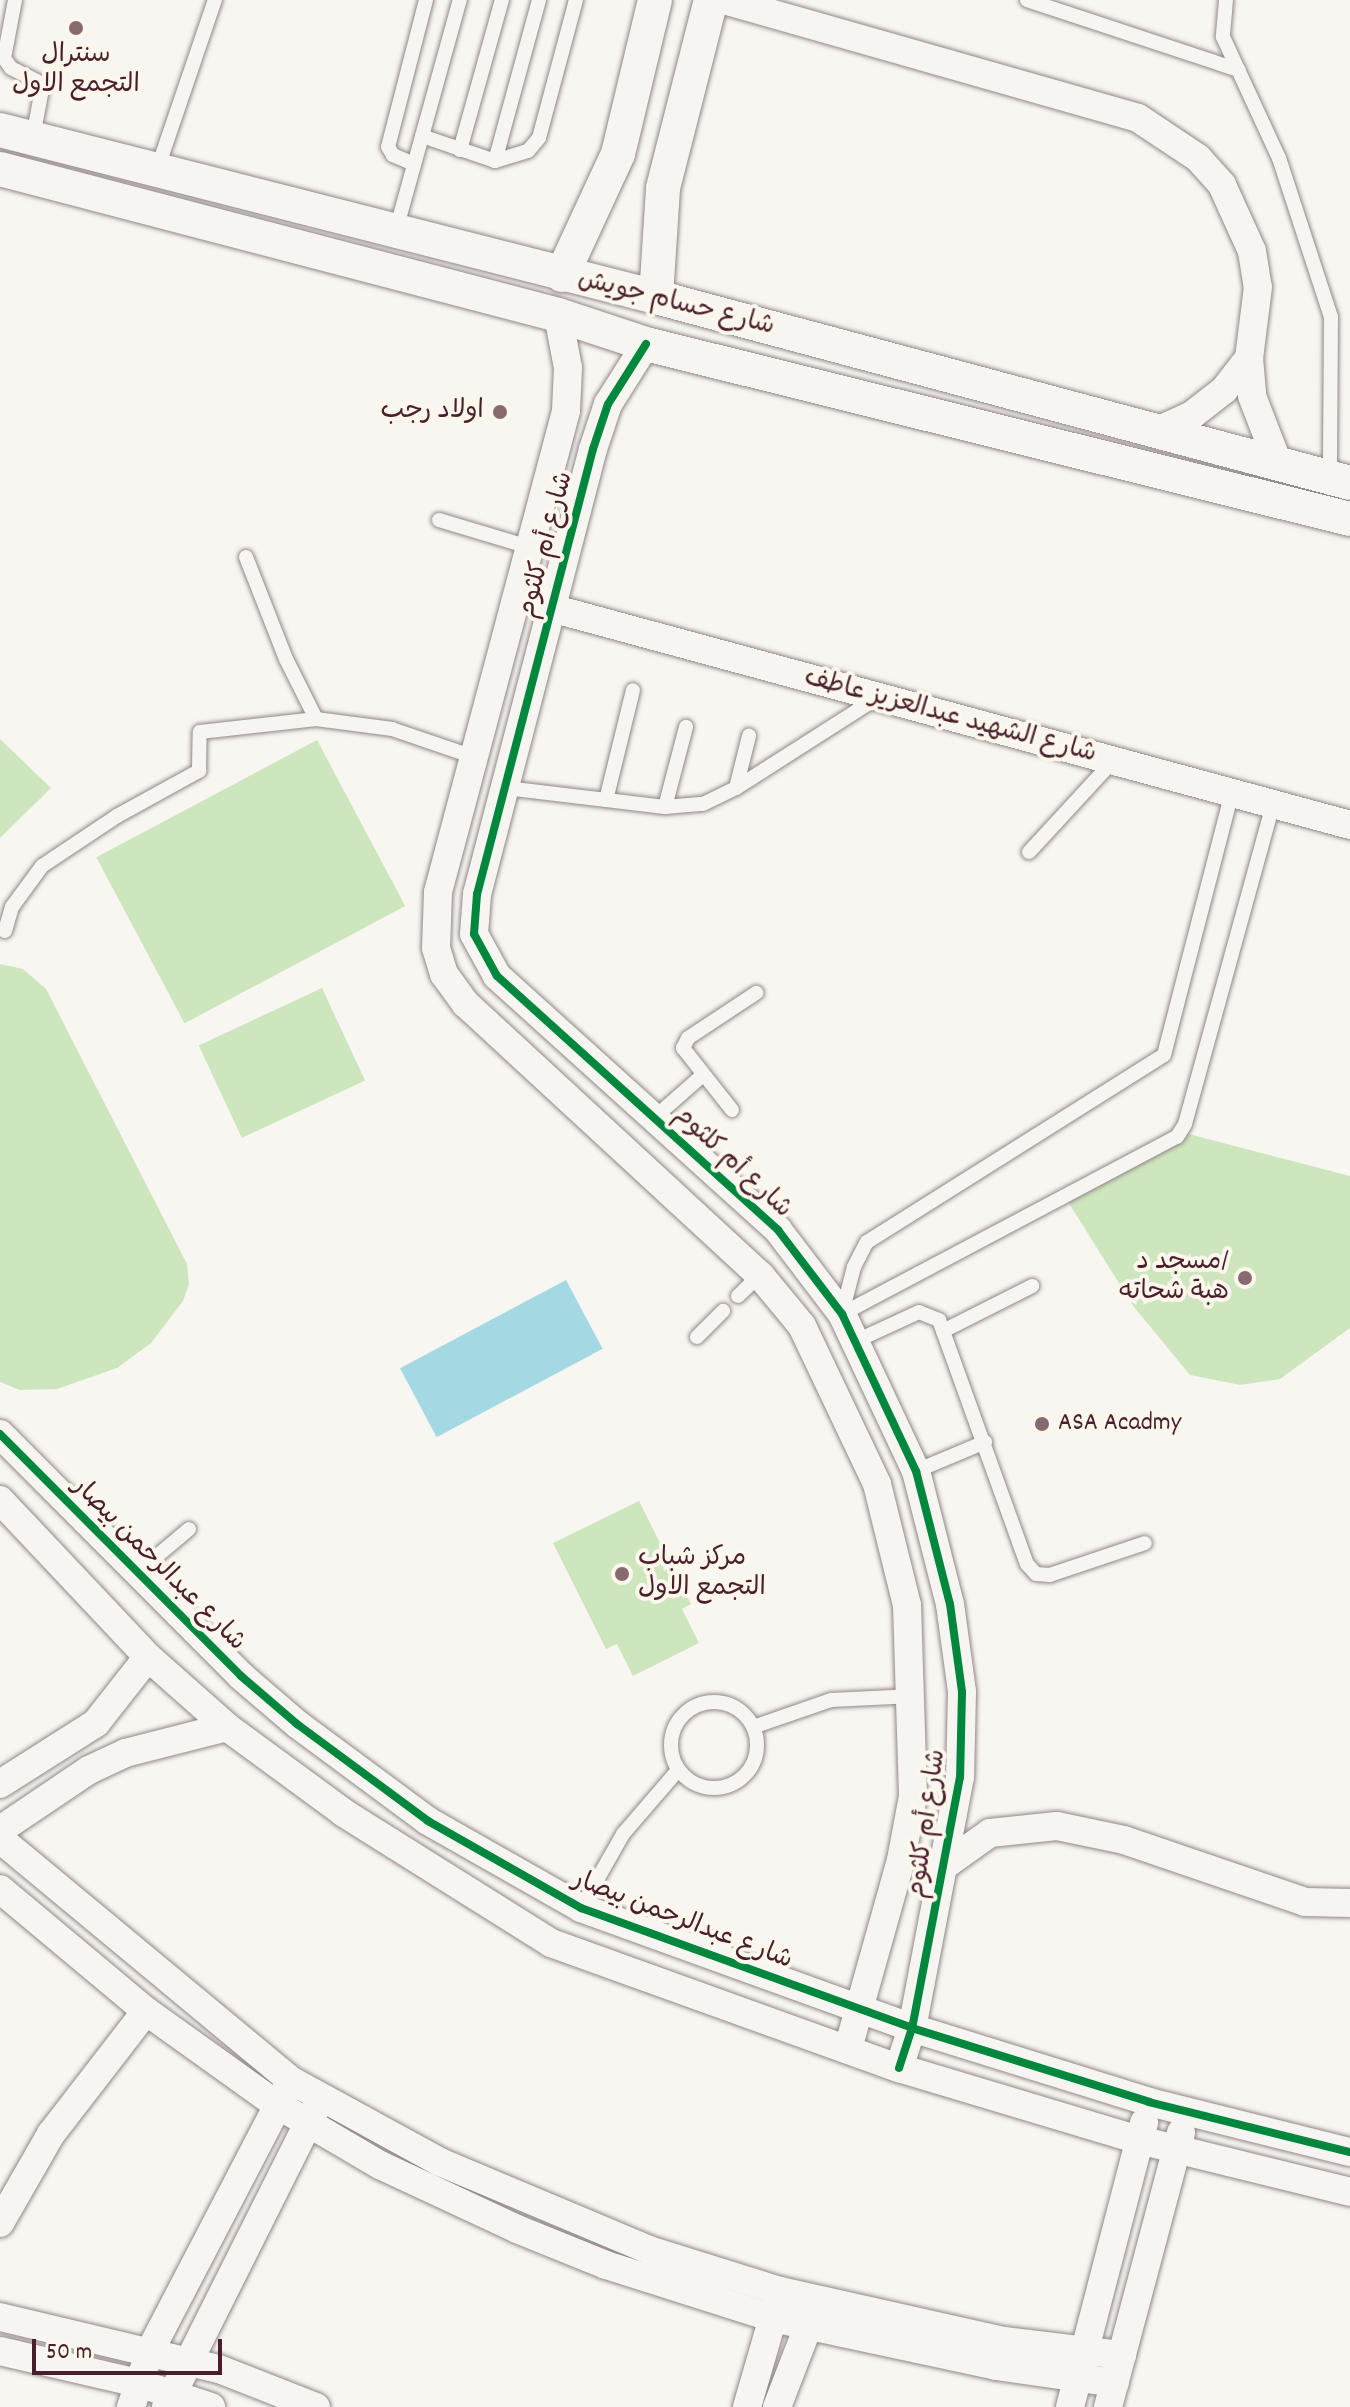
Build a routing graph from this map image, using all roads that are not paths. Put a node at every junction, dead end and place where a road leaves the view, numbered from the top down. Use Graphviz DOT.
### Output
graph roads {
  1 [pos="15,0"];
  2 [pos="215,0"];
  3 [pos="426,0"];
  4 [pos="460,0"];
  5 [pos="502,0"];
  6 [pos="539,0"];
  7 [pos="576,0"];
  8 [pos="655,0"];
  9 [pos="711,0"];
  10 [pos="724,0"];
  11 [pos="1027,0"];
  12 [pos="1223,2"];
  13 [pos="1239,70"];
  14 [pos="0,130"];
  15 [pos="422,136"];
  16 [pos="32,140"];
  17 [pos="460,150"];
  18 [pos="495,161"];
  19 [pos="414,164"];
  20 [pos="0,169"];
  21 [pos="157,170"];
  22 [pos="253,194"];
  23 [pos="396,230"];
  24 [pos="244,234"];
  25 [pos="562,275"];
  26 [pos="656,297"];
  27 [pos="558,315"];
  28 [pos="646,344"];
  29 [pos="1249,358"];
  30 [pos="988,387"];
  31 [pos="977,426"];
  32 [pos="1155,432"];
  33 [pos="1279,466"];
  34 [pos="1340,481"];
  35 [pos="1350,519"];
  36 [pos="439,520"];
  37 [pos="529,547"];
  38 [pos="246,557"];
  39 [pos="551,608"];
  40 [pos="633,690"];
  41 [pos="877,698"];
  42 [pos="316,719"];
  43 [pos="686,727"];
  44 [pos="749,736"];
  45 [pos="474,757"];
  46 [pos="1113,761"];
  47 [pos="509,777"];
  48 [pos="736,788"];
  49 [pos="1232,793"];
  50 [pos="606,800"];
  51 [pos="1273,804"];
  52 [pos="665,807"];
  53 [pos="1350,825"];
  54 [pos="1029,852"];
  55 [pos="5,931"];
  56 [pos="756,993"];
  57 [pos="703,1075"];
  58 [pos="732,1110"];
  59 [pos="654,1118"];
  60 [pos="760,1275"];
  61 [pos="1032,1286"];
  62 [pos="738,1296"];
  63 [pos="723,1311"];
  64 [pos="842,1314"];
  65 [pos="943,1331"];
  66 [pos="697,1337"];
  67 [pos="856,1341"];
  68 [pos="985,1442"];
  69 [pos="5,1449"];
  70 [pos="916,1471"];
  71 [pos="0,1500"];
  72 [pos="189,1529"];
  73 [pos="1145,1543"];
  74 [pos="137,1573"];
  75 [pos="148,1657"];
  76 [pos="914,1696"];
  77 [pos="227,1727"];
  78 [pos="753,1727"];
  79 [pos="678,1770"];
  80 [pos="0,1784"];
  81 [pos="0,1830"];
  82 [pos="0,1839"];
  83 [pos="945,1865"];
  84 [pos="0,1889"];
  85 [pos="1350,1903"];
  86 [pos="581,1908"];
  87 [pos="858,2009"];
  88 [pos="146,2011"];
  89 [pos="912,2028"];
  90 [pos="848,2048"];
  91 [pos="899,2068"];
  92 [pos="292,2081"];
  93 [pos="1149,2102"];
  94 [pos="276,2104"];
  95 [pos="314,2110"];
  96 [pos="1187,2112"];
  97 [pos="1139,2140"];
  98 [pos="1177,2150"];
  99 [pos="1350,2152"];
  100 [pos="1350,2192"];
  101 [pos="0,2223"];
  102 [pos="817,2299"];
  103 [pos="777,2305"];
  104 [pos="0,2317"];
  105 [pos="809,2326"];
  106 [pos="0,2351"];
  107 [pos="150,2351"];
  108 [pos="1122,2355"];
  109 [pos="186,2359"];
  110 [pos="1081,2364"];
  111 [pos="134,2395"];
  112 [pos="1112,2395"];
  113 [pos="169,2400"];
  114 [pos="211,2407"];
  115 [pos="316,2407"];
  116 [pos="747,2407"];
  117 [pos="777,2407"];
  118 [pos="1070,2407"];
  1 -- 16 [label="lane"];
  2 -- 21 [label="lane"];
  3 -- 19 [label="lane"];
  4 -- 15 [label="lane"];
  5 -- 17 [label="lane"];
  6 -- 18 [label="lane"];
  7 -- 18 [label="lane"];
  8 -- 25 [label="street"];
  9 -- 26 [label="street"];
  10 -- 29 [label="street"];
  11 -- 13 [label="lane"];
  12 -- 13 [label="lane"];
  13 -- 34 [label="lane"];
  14 -- 16 [label="street, شارع حسام جويش"];
  15 -- 17 [label="lane"];
  15 -- 19 [label="lane"];
  16 -- 21 [label="street, شارع حسام جويش"];
  17 -- 18 [label="lane"];
  19 -- 23 [label="lane"];
  20 -- 24 [label="street, شارع حسام جويش"];
  21 -- 22 [label="street, شارع حسام جويش"];
  22 -- 23 [label="street, شارع حسام جويش"];
  22 -- 24 [label="street"];
  23 -- 25 [label="street, شارع حسام جويش"];
  24 -- 27 [label="street, شارع حسام جويش"];
  25 -- 26 [label="street, شارع حسام جويش"];
  26 -- 30 [label="street, شارع حسام جويش"];
  27 -- 28 [label="street, شارع حسام جويش"];
  27 -- 37 [label="street, شارع أم كلثوم"];
  28 -- 31 [label="street, شارع حسام جويش"];
  28 -- 39 [label="street, شارع أم كلثوم"];
  29 -- 32 [label="street"];
  29 -- 33 [label="street"];
  30 -- 31 [label="street"];
  30 -- 32 [label="street, شارع حسام جويش"];
  31 -- 35 [label="street, شارع حسام جويش"];
  32 -- 33 [label="street, شارع حسام جويش"];
  33 -- 34 [label="street, شارع حسام جويش"];
  36 -- 37 [label="lane"];
  37 -- 45 [label="street, شارع أم كلثوم"];
  38 -- 42 [label="lane"];
  39 -- 41 [label="street, شارع الشهيد عبدالعزيز عاطف"];
  39 -- 47 [label="street, شارع أم كلثوم"];
  40 -- 50 [label="lane"];
  41 -- 46 [label="street, شارع الشهيد عبدالعزيز عاطف"];
  41 -- 48 [label="lane"];
  42 -- 45 [label="lane"];
  42 -- 55 [label="lane"];
  43 -- 52 [label="lane"];
  44 -- 48 [label="lane"];
  45 -- 47 [label="street"];
  45 -- 60 [label="street, شارع أم كلثوم"];
  46 -- 49 [label="street, شارع الشهيد عبدالعزيز عاطف"];
  46 -- 54 [label="lane"];
  47 -- 50 [label="lane"];
  47 -- 59 [label="street, شارع أم كلثوم"];
  48 -- 52 [label="lane"];
  49 -- 51 [label="street, شارع الشهيد عبدالعزيز عاطف"];
  49 -- 64 [label="lane"];
  50 -- 52 [label="lane"];
  51 -- 53 [label="street, شارع الشهيد عبدالعزيز عاطف"];
  51 -- 64 [label="lane"];
  56 -- 57 [label="lane"];
  57 -- 58 [label="lane"];
  57 -- 59 [label="lane"];
  59 -- 64 [label="street, شارع أم كلثوم"];
  60 -- 62 [label="lane"];
  60 -- 76 [label="street, شارع أم كلثوم"];
  61 -- 65 [label="lane"];
  63 -- 66 [label="lane"];
  64 -- 67 [label="street, شارع أم كلثوم"];
  65 -- 67 [label="lane"];
  65 -- 68 [label="lane"];
  67 -- 70 [label="street, شارع أم كلثوم"];
  68 -- 70 [label="lane"];
  68 -- 73 [label="lane"];
  69 -- 74 [label="street, شارع عبدالرحمن بيصار"];
  70 -- 83 [label="street, شارع أم كلثوم"];
  71 -- 75 [label="street"];
  72 -- 74 [label="lane"];
  74 -- 86 [label="street, شارع عبدالرحمن بيصار"];
  75 -- 77 [label="street"];
  75 -- 80 [label="street"];
  76 -- 78 [label="lane"];
  76 -- 87 [label="street, شارع أم كلثوم"];
  77 -- 81 [label="street"];
  77 -- 90 [label="street"];
  78 -- 79 [label="lane"];
  78 -- 79 [label="lane"];
  79 -- 86 [label="lane"];
  82 -- 92 [label="street"];
  83 -- 85 [label="street"];
  83 -- 89 [label="street, شارع أم كلثوم"];
  84 -- 88 [label="street"];
  86 -- 87 [label="street, شارع عبدالرحمن بيصار"];
  87 -- 89 [label="street, شارع عبدالرحمن بيصار"];
  87 -- 90 [label="street, شارع أم كلثوم"];
  88 -- 94 [label="street"];
  88 -- 101 [label="street"];
  89 -- 91 [label="street, شارع أم كلثوم"];
  89 -- 93 [label="street, شارع عبدالرحمن بيصار"];
  90 -- 91 [label="street"];
  91 -- 97 [label="street"];
  92 -- 94 [label="street"];
  92 -- 95 [label="street"];
  93 -- 96 [label="street, شارع عبدالرحمن بيصار"];
  93 -- 97 [label="street"];
  94 -- 95 [label="street"];
  94 -- 107 [label="street"];
  95 -- 103 [label="street"];
  95 -- 109 [label="street"];
  96 -- 98 [label="street"];
  96 -- 99 [label="street, شارع عبدالرحمن بيصار"];
  97 -- 98 [label="street"];
  97 -- 110 [label="street"];
  98 -- 100 [label="street"];
  98 -- 108 [label="street"];
  102 -- 103 [label="street"];
  102 -- 105 [label="street"];
  102 -- 110 [label="street"];
  103 -- 105 [label="street"];
  103 -- 116 [label="street"];
  104 -- 107 [label="street"];
  105 -- 110 [label="street"];
  105 -- 117 [label="street"];
  106 -- 111 [label="street"];
  107 -- 109 [label="street"];
  107 -- 111 [label="street"];
  108 -- 110 [label="street"];
  108 -- 112 [label="street"];
  109 -- 113 [label="street"];
  109 -- 115 [label="street"];
  110 -- 112 [label="street"];
  110 -- 118 [label="street"];
  111 -- 113 [label="street"];
  113 -- 114 [label="street"];
}
